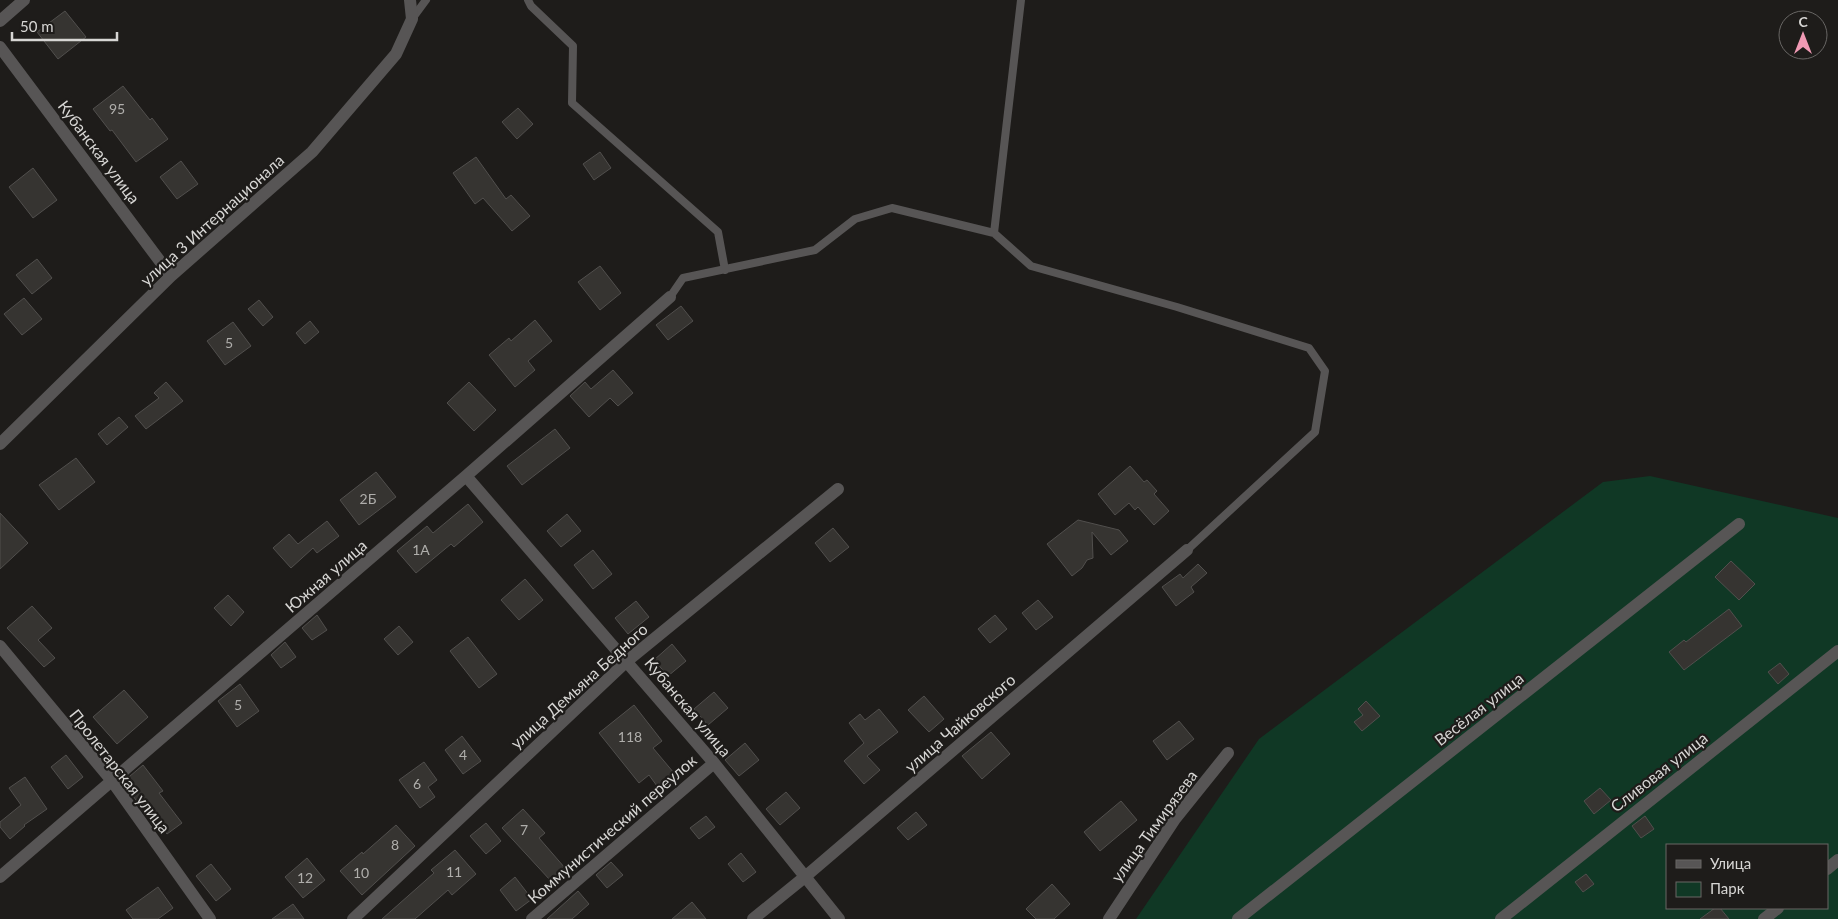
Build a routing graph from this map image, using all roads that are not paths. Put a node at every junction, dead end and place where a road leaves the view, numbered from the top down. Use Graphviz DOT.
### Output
graph roads {
  1 [pos="24,0"];
  2 [pos="410,0"];
  3 [pos="426,0"];
  4 [pos="528,0"];
  5 [pos="1021,0"];
  6 [pos="412,19"];
  7 [pos="0,21"];
  8 [pos="0,47"];
  9 [pos="994,233"];
  10 [pos="725,270"];
  11 [pos="171,276"];
  12 [pos="670,297"];
  13 [pos="0,444"];
  14 [pos="466,476"];
  15 [pos="838,490"];
  16 [pos="1740,524"];
  17 [pos="1186,550"];
  18 [pos="0,646"];
  19 [pos="1838,651"];
  20 [pos="627,661"];
  21 [pos="1228,753"];
  22 [pos="714,763"];
  23 [pos="112,782"];
  24 [pos="1838,860"];
  25 [pos="1828,868"];
  26 [pos="806,876"];
  27 [pos="0,877"];
  28 [pos="1777,909"];
  29 [pos="210,919"];
  30 [pos="353,919"];
  31 [pos="532,919"];
  32 [pos="753,919"];
  33 [pos="839,919"];
  34 [pos="1109,919"];
  35 [pos="1238,919"];
  36 [pos="1501,919"];
  37 [pos="1764,919"];
  1 -- 7 [label="street"];
  2 -- 6 [label="street"];
  3 -- 6 [label="lane"];
  4 -- 10 [label="lane"];
  5 -- 9 [label="lane"];
  6 -- 11 [label="street, улица 3 Интернационала"];
  8 -- 11 [label="street, Кубанская улица"];
  9 -- 10 [label="lane"];
  9 -- 17 [label="lane"];
  10 -- 12 [label="lane"];
  11 -- 13 [label="street, улица 3 Интернационала"];
  12 -- 14 [label="street, Южная улица"];
  14 -- 20 [label="street, Кубанская улица"];
  14 -- 23 [label="street, Южная улица"];
  15 -- 20 [label="street, улица Демьяна Бедного"];
  16 -- 35 [label="street, Весёлая улица"];
  17 -- 26 [label="street, улица Чайковского"];
  18 -- 23 [label="street, Пролетарская улица"];
  19 -- 36 [label="street, Сливовая улица"];
  20 -- 22 [label="street, Кубанская улица"];
  20 -- 30 [label="street, улица Демьяна Бедного"];
  21 -- 34 [label="street, улица Тимирязева"];
  22 -- 26 [label="street, Кубанская улица"];
  22 -- 31 [label="street, Коммунистический переулок"];
  23 -- 27 [label="street, Южная улица"];
  23 -- 29 [label="street, Пролетарская улица"];
  24 -- 25 [label="street"];
  26 -- 32 [label="street, улица Чайковского"];
  26 -- 33 [label="street, Кубанская улица"];
  28 -- 37 [label="street"];
}
